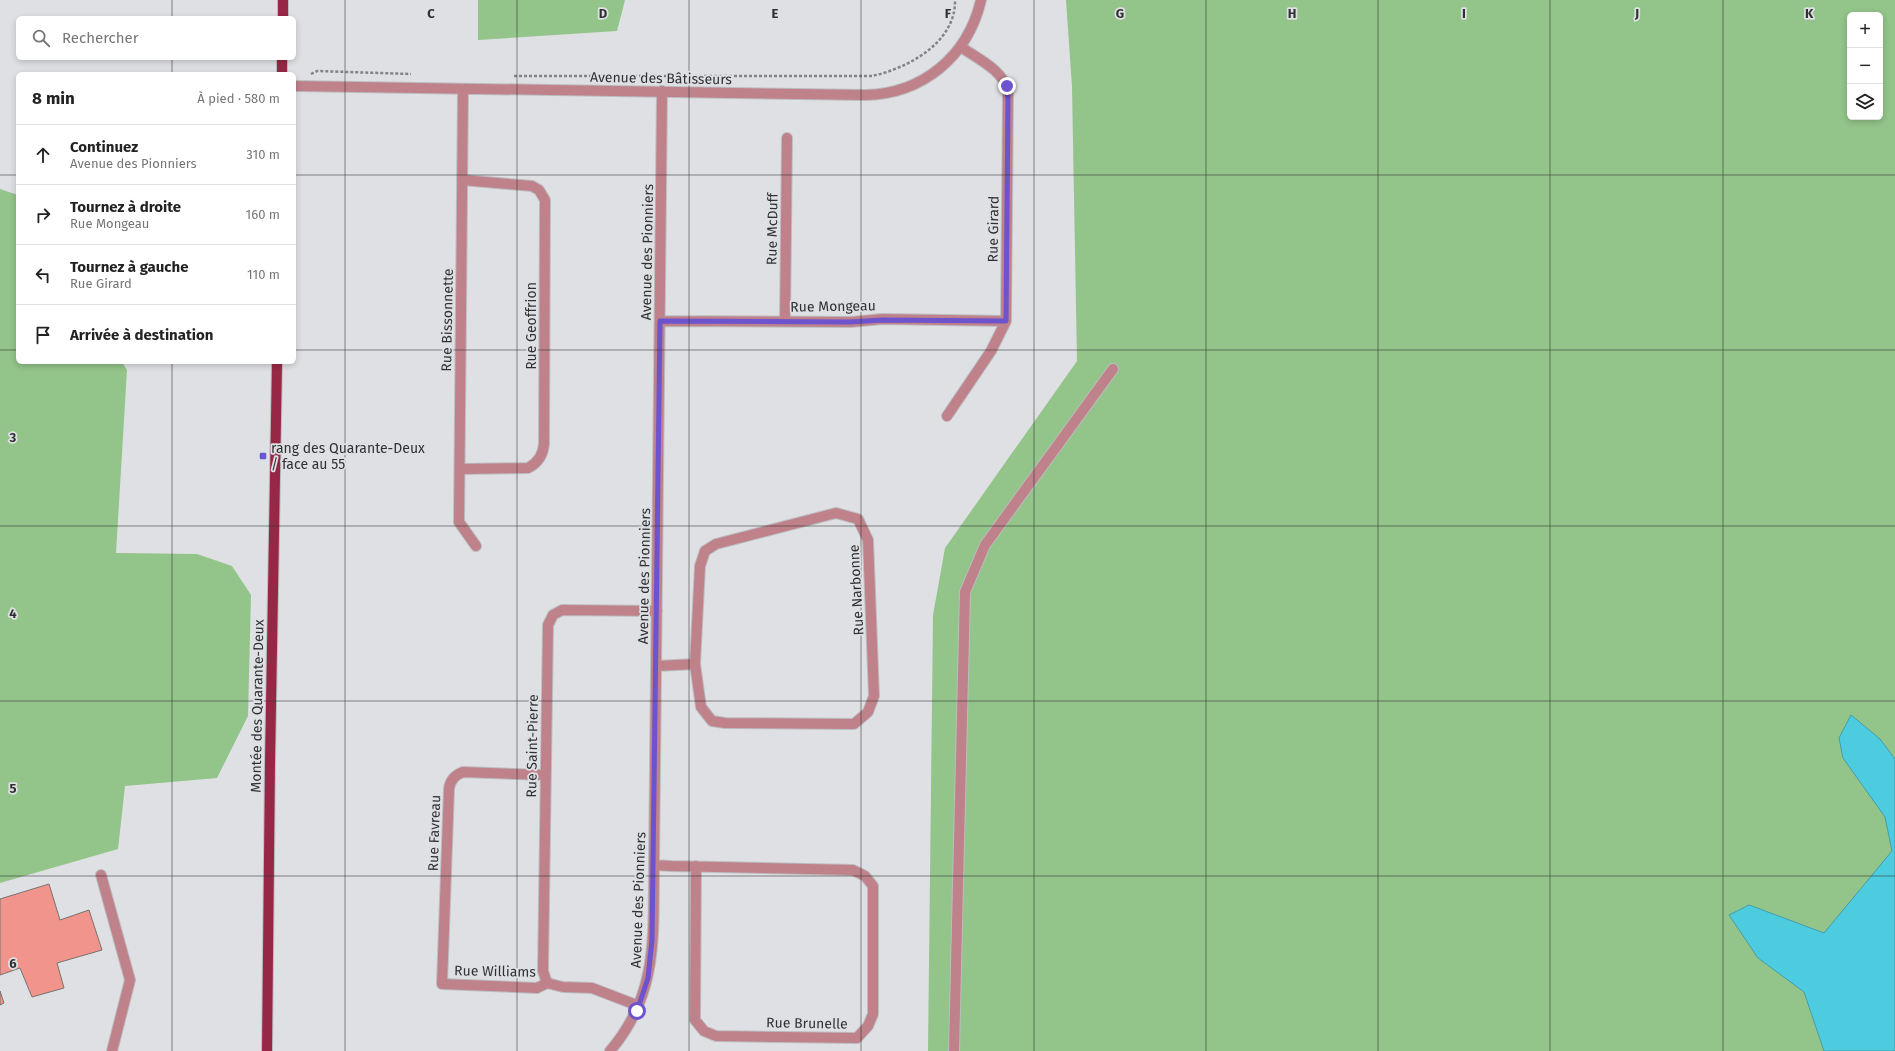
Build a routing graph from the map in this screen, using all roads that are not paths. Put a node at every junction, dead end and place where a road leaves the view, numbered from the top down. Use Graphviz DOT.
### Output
graph roads {
  1 [pos="283,0"];
  2 [pos="982,0"];
  3 [pos="283,16"];
  4 [pos="961,47"];
  5 [pos="282,60"];
  6 [pos="282,72"];
  7 [pos="296,86"];
  8 [pos="463,89"];
  9 [pos="662,91"];
  10 [pos="788,138"];
  11 [pos="462,180"];
  12 [pos="660,321"];
  13 [pos="785,321"];
  14 [pos="1006,321"];
  15 [pos="278,364"];
  16 [pos="1113,369"];
  17 [pos="947,416"];
  18 [pos="460,469"];
  19 [pos="476,546"];
  20 [pos="657,611"];
  21 [pos="695,664"];
  22 [pos="657,666"];
  23 [pos="545,775"];
  24 [pos="654,866"];
  25 [pos="696,866"];
  26 [pos="101,875"];
  27 [pos="547,983"];
  28 [pos="442,984"];
  29 [pos="639,1006"];
  30 [pos="112,1051"];
  31 [pos="267,1051"];
  32 [pos="610,1051"];
  33 [pos="954,1051"];
  1 -- 3 [label="main road"];
  2 -- 4 [label="street, Avenue des Bâtisseurs"];
  4 -- 9 [label="street, Avenue des Bâtisseurs"];
  4 -- 14 [label="street, Rue Girard"];
  5 -- 6 [label="main road"];
  7 -- 8 [label="street, Avenue des Bâtisseurs"];
  8 -- 9 [label="street, Avenue des Bâtisseurs"];
  8 -- 11 [label="street, Rue Bissonnette"];
  9 -- 12 [label="street, Avenue des Pionniers"];
  10 -- 13 [label="street, Rue McDuff"];
  11 -- 18 [label="street, Rue Bissonnette"];
  11 -- 18 [label="street, Rue Geoffrion"];
  12 -- 13 [label="street, Rue Mongeau"];
  12 -- 20 [label="street, Avenue des Pionniers"];
  13 -- 14 [label="street, Rue Mongeau"];
  14 -- 17 [label="street, Rue Girard"];
  15 -- 31 [label="main road, Montée des Quarante-Deux"];
  16 -- 33 [label="street"];
  18 -- 19 [label="street, Rue Bissonnette"];
  20 -- 22 [label="street, Avenue des Pionniers"];
  20 -- 23 [label="street, Rue Saint-Pierre"];
  21 -- 21 [label="street, Rue Narbonne"];
  21 -- 22 [label="street"];
  22 -- 24 [label="street, Avenue des Pionniers"];
  23 -- 27 [label="street, Rue Saint-Pierre"];
  23 -- 28 [label="street, Rue Favreau"];
  24 -- 25 [label="street, Rue Brunelle"];
  24 -- 29 [label="street, Avenue des Pionniers"];
  25 -- 25 [label="street, Rue Brunelle"];
  26 -- 30 [label="street"];
  27 -- 28 [label="street, Rue Williams"];
  27 -- 29 [label="street, Rue Williams"];
  29 -- 32 [label="street, Avenue des Pionniers"];
}
